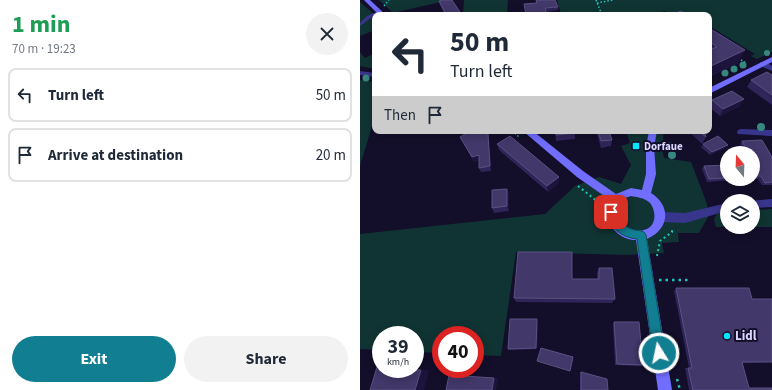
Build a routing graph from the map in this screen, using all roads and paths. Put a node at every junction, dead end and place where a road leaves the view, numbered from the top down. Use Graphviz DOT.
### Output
graph roads {
  1 [pos="367,0"];
  2 [pos="389,0"];
  3 [pos="596,0"];
  4 [pos="613,0"];
  5 [pos="597,3"];
  6 [pos="382,11"];
  7 [pos="601,12"];
  8 [pos="372,16"];
  9 [pos="360,25"];
  10 [pos="735,57"];
  11 [pos="772,60"];
  12 [pos="763,64"];
  13 [pos="748,65"];
  14 [pos="772,69"];
  15 [pos="360,73"];
  16 [pos="372,75"];
  17 [pos="712,90"];
  18 [pos="740,132"];
  19 [pos="772,133"];
  20 [pos="531,134"];
  21 [pos="652,134"];
  22 [pos="645,194"];
  23 [pos="616,199"];
  24 [pos="772,203"];
  25 [pos="760,204"];
  26 [pos="720,209"];
  27 [pos="661,217"];
  28 [pos="672,232"];
  29 [pos="641,235"];
  30 [pos="656,258"];
  31 [pos="659,275"];
  32 [pos="659,280"];
  33 [pos="688,280"];
  34 [pos="660,286"];
  35 [pos="677,377"];
  36 [pos="665,390"];
  37 [pos="680,390"];
  1 -- 6 [label="street"];
  2 -- 6 [label="path"];
  3 -- 5 [label="path"];
  4 -- 5 [label="path"];
  5 -- 7 [label="path"];
  8 -- 9 [label="lane"];
  10 -- 13 [label="path"];
  11 -- 12 [label="street"];
  12 -- 14 [label="street"];
  12 -- 17 [label="street"];
  15 -- 16 [label="street"];
  18 -- 19 [label="street"];
  20 -- 23 [label="street"];
  21 -- 22 [label="street"];
  22 -- 23 [label="street"];
  22 -- 27 [label="street"];
  23 -- 29 [label="street"];
  24 -- 25 [label="street"];
  26 -- 27 [label="street"];
  27 -- 29 [label="street"];
  28 -- 30 [label="path"];
  29 -- 36 [label="street"];
  31 -- 32 [label="path"];
  32 -- 33 [label="path"];
  32 -- 34 [label="path"];
  35 -- 37 [label="path"];
}
